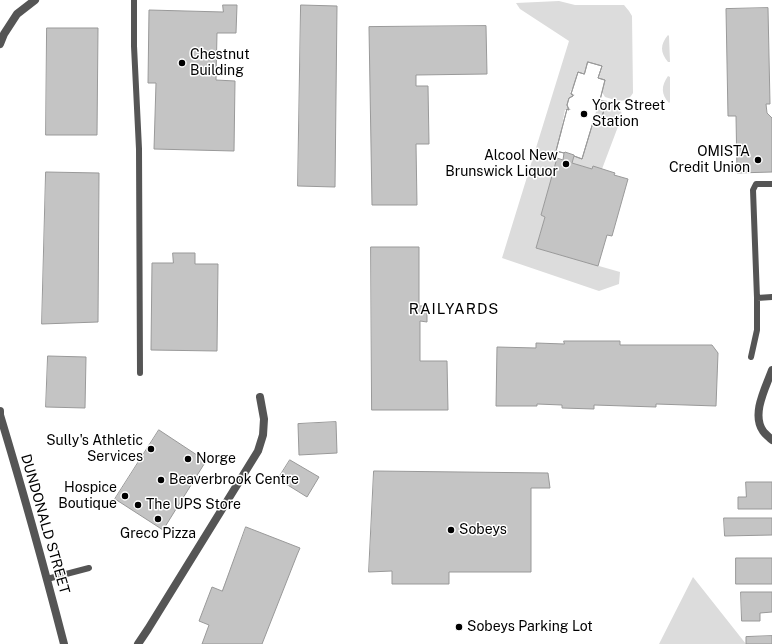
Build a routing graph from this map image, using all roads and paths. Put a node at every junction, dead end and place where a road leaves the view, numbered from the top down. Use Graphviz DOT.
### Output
graph roads {
  1 [pos="35,0"];
  2 [pos="134,0"];
  3 [pos="0,44"];
  4 [pos="772,184"];
  5 [pos="757,298"];
  6 [pos="772,298"];
  7 [pos="751,356"];
  8 [pos="772,370"];
  9 [pos="140,373"];
  10 [pos="260,397"];
  11 [pos="0,411"];
  12 [pos="772,440"];
  13 [pos="89,568"];
  14 [pos="47,579"];
  15 [pos="64,644"];
  16 [pos="138,644"];
  1 -- 3 [label="street"];
  2 -- 9 [label="lane"];
  4 -- 5 [label="lane"];
  5 -- 6 [label="lane"];
  5 -- 7 [label="lane"];
  8 -- 12 [label="street"];
  10 -- 16 [label="street"];
  11 -- 14 [label="street, DUNDONALD STREET"];
  13 -- 14 [label="lane"];
  14 -- 15 [label="street, DUNDONALD STREET"];
}
